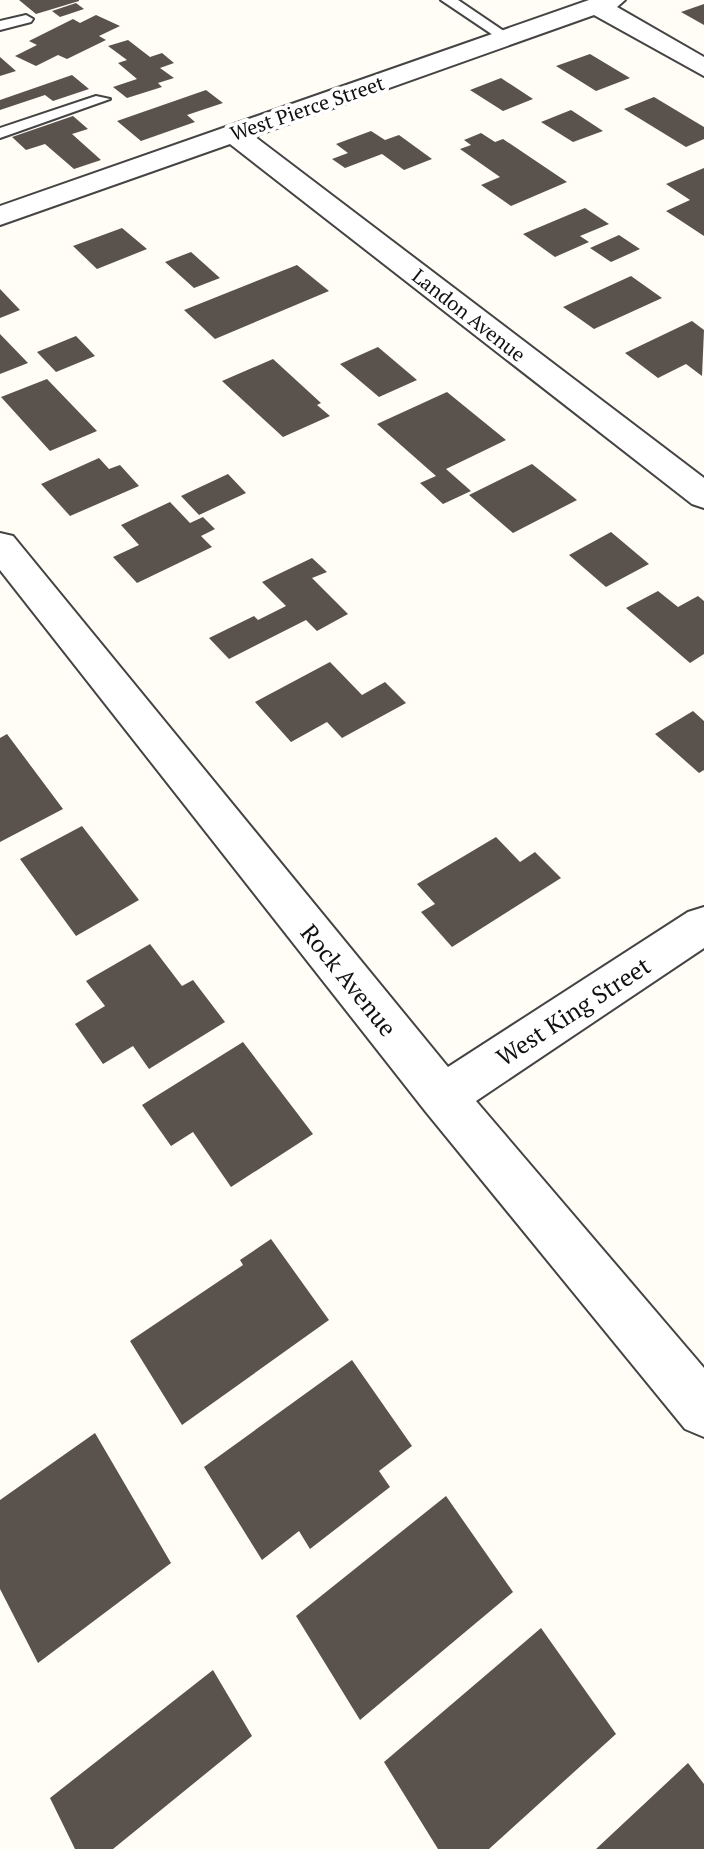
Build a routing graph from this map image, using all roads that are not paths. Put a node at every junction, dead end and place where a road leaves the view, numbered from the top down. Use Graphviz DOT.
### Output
graph roads {
  1 [pos="448,0"];
  2 [pos="605,3"];
  3 [pos="26,19"];
  4 [pos="0,26"];
  5 [pos="507,38"];
  6 [pos="704,68"];
  7 [pos="102,99"];
  8 [pos="0,133"];
  9 [pos="234,134"];
  10 [pos="0,216"];
  11 [pos="704,496"];
  12 [pos="0,545"];
  13 [pos="704,925"];
  14 [pos="443,1097"];
  15 [pos="704,1410"];
  1 -- 5 [label="lane"];
  2 -- 5 [label="street, West Pierce Street"];
  2 -- 6 [label="street"];
  3 -- 4 [label="lane"];
  5 -- 9 [label="street, West Pierce Street"];
  7 -- 8 [label="lane"];
  9 -- 10 [label="street, West Pierce Street"];
  9 -- 11 [label="street, Landon Avenue"];
  12 -- 14 [label="street, Rock Avenue"];
  13 -- 14 [label="street, West King Street"];
  14 -- 15 [label="street, Rock Avenue"];
}
